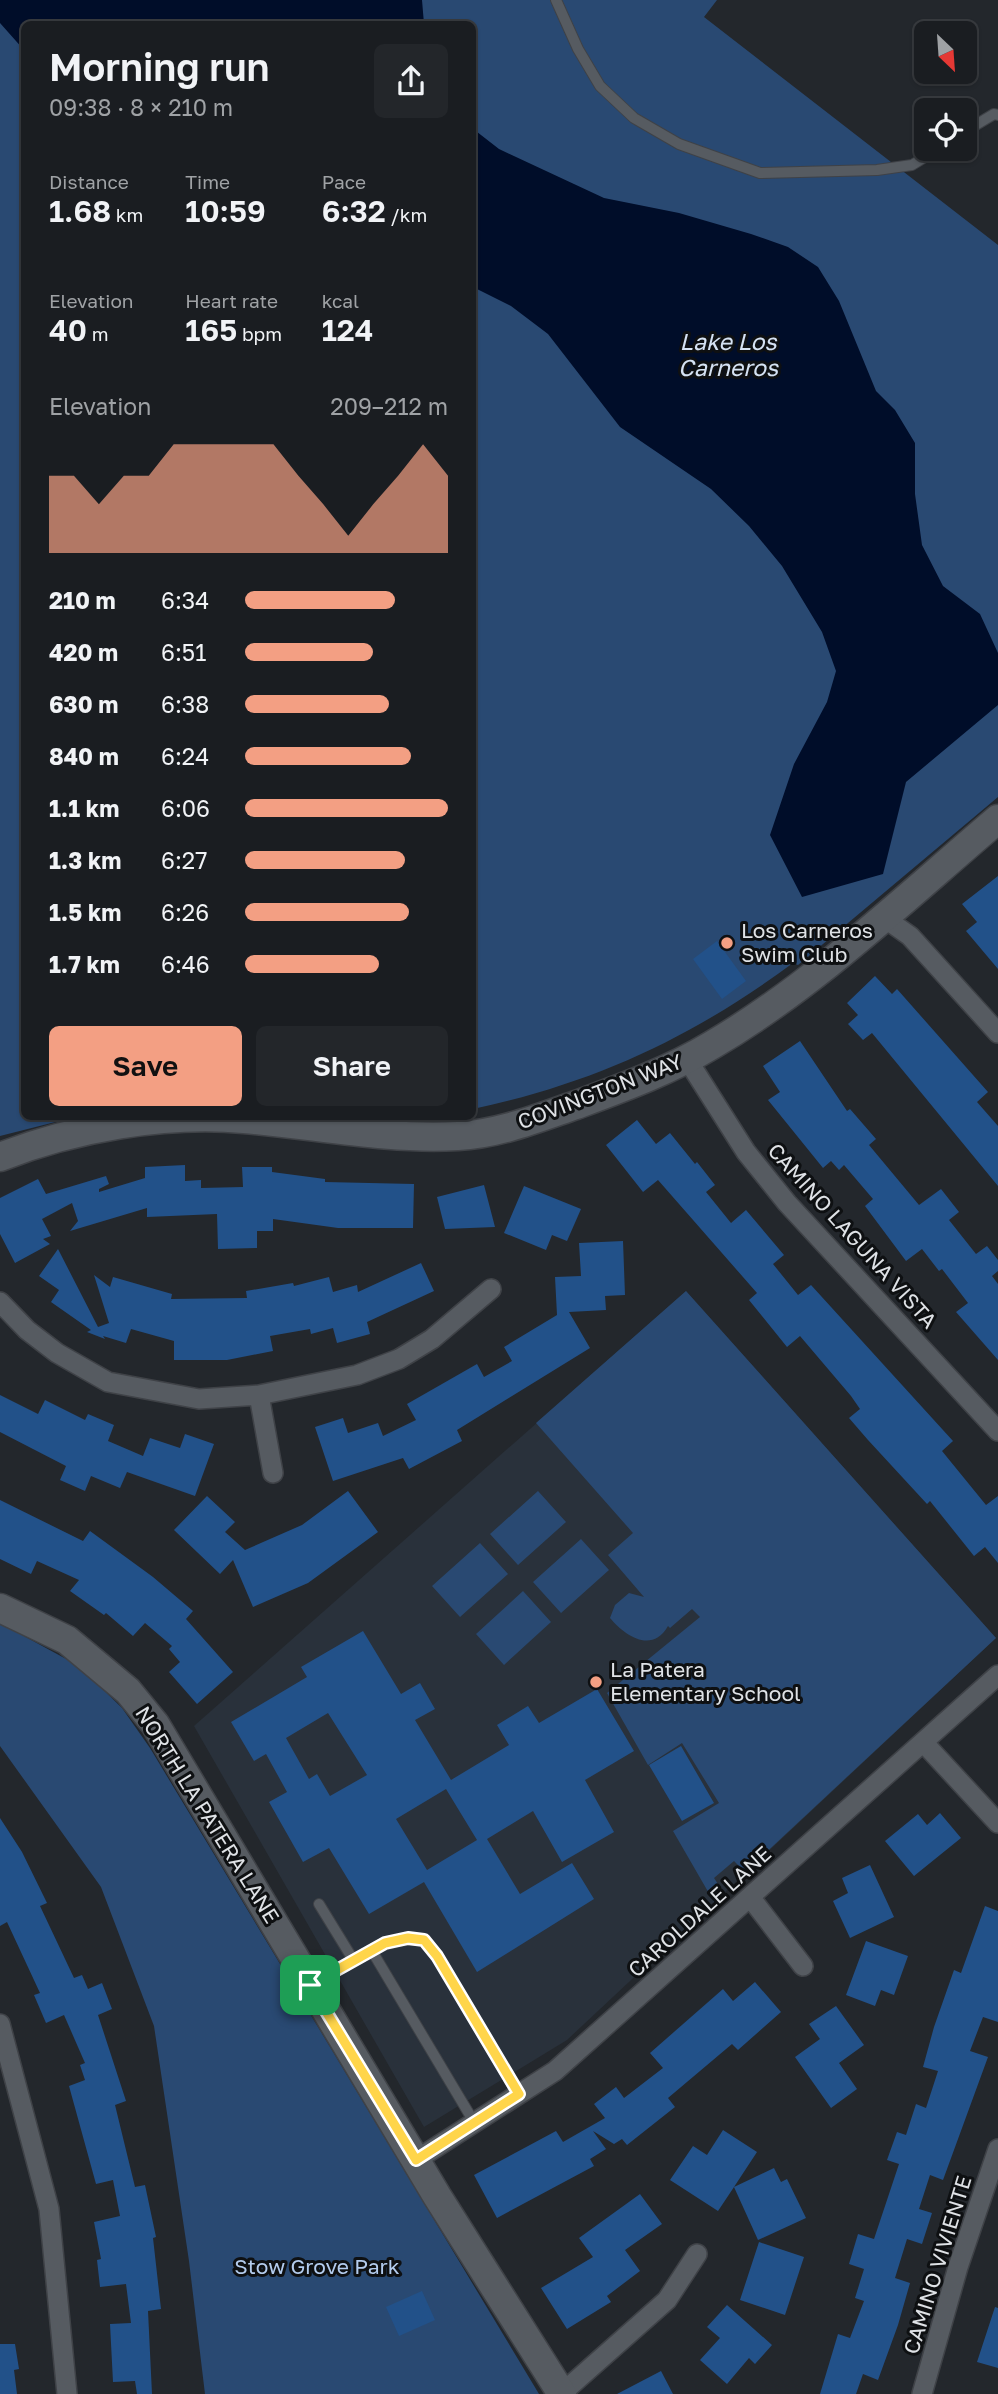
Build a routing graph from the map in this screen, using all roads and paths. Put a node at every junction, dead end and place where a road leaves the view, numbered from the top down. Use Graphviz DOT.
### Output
graph roads {
  1 [pos="556,0"];
  2 [pos="998,115"];
  3 [pos="977,124"];
  4 [pos="917,161"];
  5 [pos="998,819"];
  6 [pos="883,917"];
  7 [pos="998,1033"];
  8 [pos="687,1059"];
  9 [pos="161,1120"];
  10 [pos="251,1120"];
  11 [pos="0,1157"];
  12 [pos="491,1289"];
  13 [pos="0,1302"];
  14 [pos="259,1395"];
  15 [pos="998,1431"];
  16 [pos="272,1473"];
  17 [pos="0,1608"];
  18 [pos="998,1675"];
  19 [pos="923,1742"];
  20 [pos="998,1823"];
  21 [pos="750,1897"];
  22 [pos="319,1904"];
  23 [pos="372,1951"];
  24 [pos="354,1961"];
  25 [pos="803,1966"];
  26 [pos="310,1985"];
  27 [pos="2,2034"];
  28 [pos="519,2094"];
  29 [pos="474,2122"];
  30 [pos="998,2149"];
  31 [pos="416,2160"];
  32 [pos="697,2254"];
  33 [pos="66,2394"];
  34 [pos="562,2394"];
  35 [pos="922,2394"];
  1 -- 4 [label="lane"];
  2 -- 3 [label="lane"];
  5 -- 6 [label="street, COVINGTON WAY"];
  6 -- 7 [label="street"];
  6 -- 8 [label="street, COVINGTON WAY"];
  8 -- 10 [label="street, COVINGTON WAY"];
  8 -- 15 [label="street, CAMINO LAGUNA VISTA"];
  9 -- 11 [label="street, COVINGTON WAY"];
  12 -- 14 [label="street"];
  13 -- 14 [label="street"];
  14 -- 16 [label="street"];
  17 -- 26 [label="street, NORTH LA PATERA LANE"];
  18 -- 19 [label="street, CAROLDALE LANE"];
  19 -- 20 [label="street"];
  19 -- 21 [label="street, CAROLDALE LANE"];
  21 -- 25 [label="street"];
  21 -- 28 [label="street, CAROLDALE LANE"];
  22 -- 24 [label="lane"];
  23 -- 24 [label="lane"];
  23 -- 28 [label="lane"];
  23 -- 29 [label="lane"];
  24 -- 26 [label="lane"];
  26 -- 31 [label="street, NORTH LA PATERA LANE"];
  27 -- 33 [label="street"];
  28 -- 29 [label="street, CAROLDALE LANE"];
  29 -- 31 [label="street, CAROLDALE LANE"];
  30 -- 35 [label="street, CAMINO VIVIENTE"];
  31 -- 34 [label="street, NORTH LA PATERA LANE"];
  32 -- 34 [label="street"];
}
